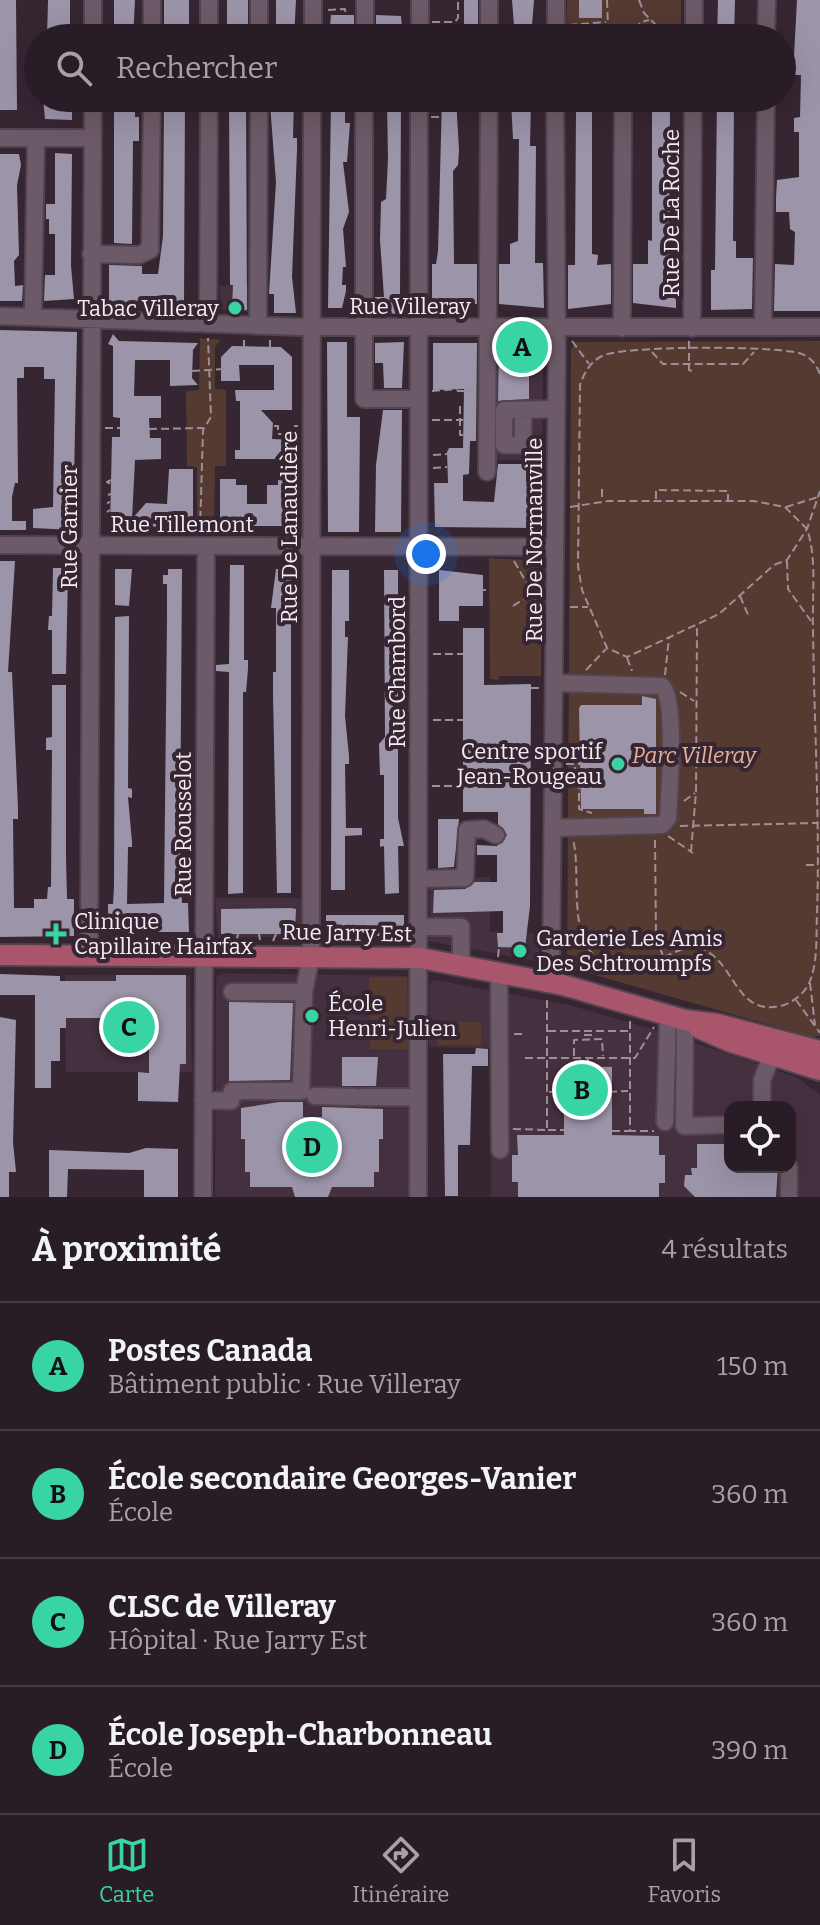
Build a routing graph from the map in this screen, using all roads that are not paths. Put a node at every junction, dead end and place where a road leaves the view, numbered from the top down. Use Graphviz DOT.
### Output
graph roads {
  1 [pos="93,0"];
  2 [pos="152,0"];
  3 [pos="209,0"];
  4 [pos="259,0"];
  5 [pos="365,0"];
  6 [pos="420,0"];
  7 [pos="489,0"];
  8 [pos="556,0"];
  9 [pos="694,0"];
  10 [pos="767,0"];
  11 [pos="93,24"];
  12 [pos="152,24"];
  13 [pos="209,24"];
  14 [pos="259,24"];
  15 [pos="365,24"];
  16 [pos="420,24"];
  17 [pos="489,24"];
  18 [pos="559,24"];
  19 [pos="690,24"];
  20 [pos="766,24"];
  21 [pos="93,112"];
  22 [pos="152,112"];
  23 [pos="209,112"];
  24 [pos="259,112"];
  25 [pos="312,112"];
  26 [pos="364,112"];
  27 [pos="419,112"];
  28 [pos="489,112"];
  29 [pos="555,112"];
  30 [pos="623,112"];
  31 [pos="693,112"];
  32 [pos="766,112"];
  33 [pos="0,138"];
  34 [pos="36,138"];
  35 [pos="93,138"];
  36 [pos="91,254"];
  37 [pos="0,316"];
  38 [pos="33,316"];
  39 [pos="91,319"];
  40 [pos="258,326"];
  41 [pos="311,327"];
  42 [pos="763,327"];
  43 [pos="820,327"];
  44 [pos="364,328"];
  45 [pos="419,328"];
  46 [pos="488,328"];
  47 [pos="556,328"];
  48 [pos="622,328"];
  49 [pos="208,331"];
  50 [pos="691,334"];
  51 [pos="423,395"];
  52 [pos="556,409"];
  53 [pos="523,410"];
  54 [pos="487,472"];
  55 [pos="203,541"];
  56 [pos="0,545"];
  57 [pos="91,545"];
  58 [pos="311,546"];
  59 [pos="419,546"];
  60 [pos="562,547"];
  61 [pos="548,685"];
  62 [pos="554,831"];
  63 [pos="496,835"];
  64 [pos="418,879"];
  65 [pos="420,927"];
  66 [pos="0,955"];
  67 [pos="89,956"];
  68 [pos="311,956"];
  69 [pos="204,957"];
  70 [pos="420,958"];
  71 [pos="504,964"];
  72 [pos="461,965"];
  73 [pos="555,983"];
  74 [pos="232,992"];
  75 [pos="304,992"];
  76 [pos="669,1021"];
  77 [pos="820,1051"];
  78 [pos="772,1055"];
  79 [pos="820,1070"];
  80 [pos="315,1096"];
  81 [pos="418,1097"];
  82 [pos="203,1100"];
  83 [pos="762,1101"];
  84 [pos="724,1125"];
  85 [pos="665,1127"];
  86 [pos="500,1150"];
  87 [pos="789,1173"];
  88 [pos="203,1197"];
  89 [pos="418,1197"];
  90 [pos="789,1197"];
  1 -- 11 [label="street"];
  2 -- 12 [label="street"];
  3 -- 13 [label="street"];
  4 -- 14 [label="street"];
  5 -- 15 [label="street"];
  6 -- 16 [label="street"];
  7 -- 17 [label="street"];
  8 -- 18 [label="street"];
  9 -- 19 [label="street"];
  10 -- 20 [label="street"];
  21 -- 35 [label="street, Rue Garnier"];
  22 -- 36 [label="street"];
  23 -- 49 [label="street"];
  24 -- 40 [label="street"];
  25 -- 41 [label="street, Rue De Lanaudière"];
  26 -- 44 [label="street"];
  27 -- 45 [label="street, Rue Chambord"];
  28 -- 46 [label="street"];
  29 -- 47 [label="street, Rue De Normanville"];
  30 -- 48 [label="street"];
  31 -- 50 [label="street, Rue De La Roche"];
  32 -- 42 [label="street"];
  33 -- 34 [label="street"];
  34 -- 35 [label="street"];
  34 -- 38 [label="street"];
  35 -- 36 [label="street, Rue Garnier"];
  36 -- 39 [label="street, Rue Garnier"];
  37 -- 38 [label="street, Rue Villeray"];
  38 -- 39 [label="street, Rue Villeray"];
  39 -- 49 [label="street, Rue Villeray"];
  39 -- 57 [label="street, Rue Garnier"];
  40 -- 41 [label="street, Rue Villeray"];
  40 -- 49 [label="street, Rue Villeray"];
  41 -- 44 [label="street, Rue Villeray"];
  41 -- 58 [label="street, Rue De Lanaudière"];
  42 -- 43 [label="street, Rue Villeray"];
  42 -- 50 [label="street, Rue Villeray"];
  44 -- 45 [label="street, Rue Villeray"];
  44 -- 51 [label="street"];
  45 -- 46 [label="street, Rue Villeray"];
  45 -- 51 [label="street, Rue Chambord"];
  46 -- 47 [label="street, Rue Villeray"];
  46 -- 54 [label="street"];
  47 -- 48 [label="street, Rue Villeray"];
  47 -- 52 [label="street, Rue De Normanville"];
  48 -- 50 [label="street, Rue Villeray"];
  51 -- 59 [label="street, Rue Chambord"];
  52 -- 53 [label="street"];
  52 -- 60 [label="street, Rue De Normanville"];
  55 -- 57 [label="street, Rue Tillemont"];
  55 -- 58 [label="street, Rue Tillemont"];
  55 -- 69 [label="street, Rue Rousselot"];
  56 -- 57 [label="street, Rue Tillemont"];
  57 -- 67 [label="street, Rue Garnier"];
  58 -- 59 [label="street, Rue Tillemont"];
  58 -- 68 [label="street, Rue De Lanaudière"];
  59 -- 60 [label="street, Rue Tillemont"];
  59 -- 64 [label="street, Rue Chambord"];
  60 -- 61 [label="street, Rue De Normanville"];
  61 -- 62 [label="street, Rue De Normanville"];
  61 -- 62 [label="street"];
  62 -- 73 [label="street, Rue De Normanville"];
  63 -- 64 [label="street"];
  64 -- 65 [label="street, Rue Chambord"];
  65 -- 70 [label="street, Rue Chambord"];
  65 -- 72 [label="street"];
  66 -- 67 [label="main road, Rue Jarry Est"];
  67 -- 69 [label="main road, Rue Jarry Est"];
  68 -- 69 [label="main road, Rue Jarry Est"];
  68 -- 70 [label="main road, Rue Jarry Est"];
  68 -- 75 [label="street, Rue De Lanaudière"];
  69 -- 82 [label="street, Rue Rousselot"];
  70 -- 72 [label="main road, Rue Jarry Est"];
  70 -- 81 [label="street, Rue Chambord"];
  71 -- 72 [label="main road, Rue Jarry Est"];
  71 -- 73 [label="main road, Rue Jarry Est"];
  71 -- 86 [label="street"];
  73 -- 76 [label="main road, Rue Jarry Est"];
  74 -- 75 [label="street"];
  75 -- 82 [label="street, Rue De Lanaudière"];
  76 -- 77 [label="main road, Rue Jarry Est"];
  76 -- 78 [label="main road, Rue Jarry Est"];
  76 -- 84 [label="street"];
  76 -- 85 [label="street"];
  78 -- 79 [label="main road, Rue Jarry Est"];
  78 -- 83 [label="street"];
  80 -- 81 [label="street"];
  81 -- 89 [label="street, Rue Chambord"];
  82 -- 88 [label="street, Rue Rousselot"];
  87 -- 90 [label="street"];
}
